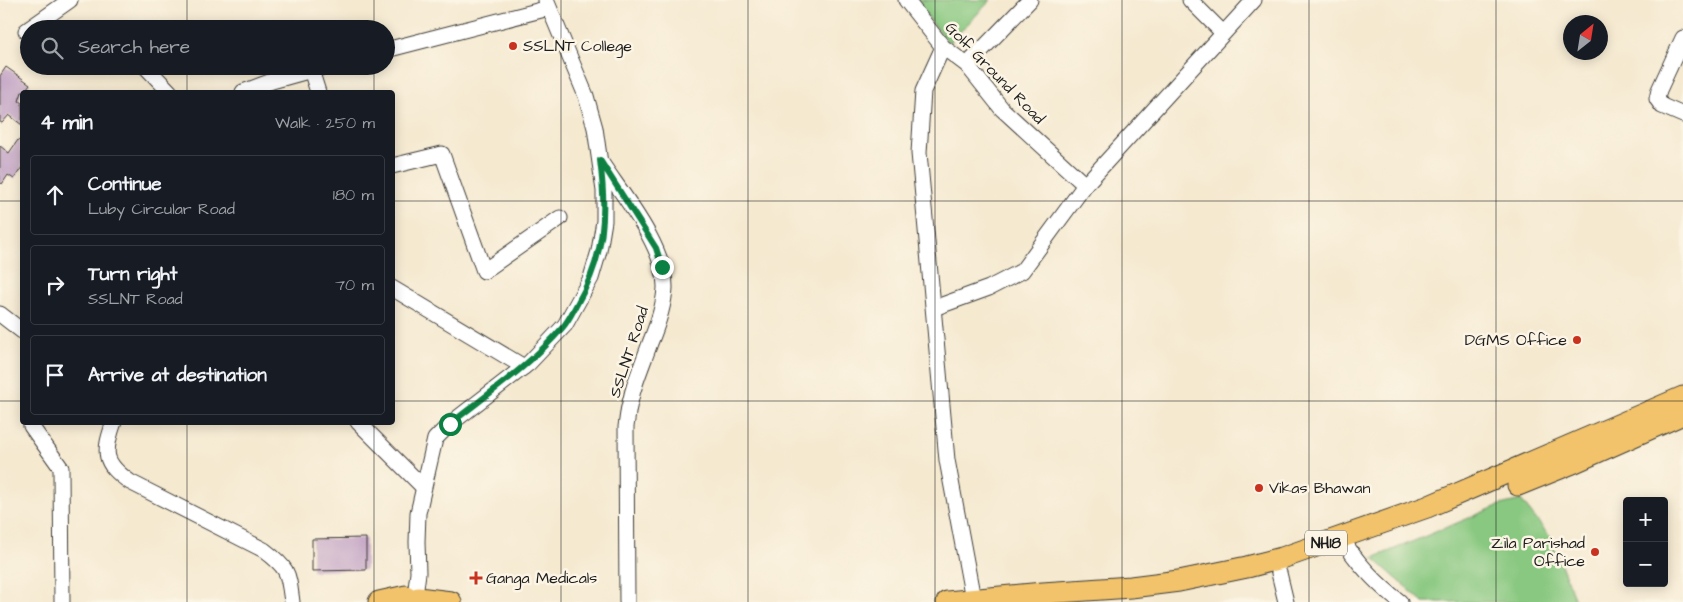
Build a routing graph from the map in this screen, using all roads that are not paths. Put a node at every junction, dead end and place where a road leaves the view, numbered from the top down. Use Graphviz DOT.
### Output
graph roads {
  1 [pos="906,0"];
  2 [pos="1030,0"];
  3 [pos="1190,0"];
  4 [pos="1254,0"];
  5 [pos="68,1"];
  6 [pos="547,4"];
  7 [pos="41,20"];
  8 [pos="1223,33"];
  9 [pos="1683,38"];
  10 [pos="395,47"];
  11 [pos="943,47"];
  12 [pos="967,65"];
  13 [pos="154,75"];
  14 [pos="293,75"];
  15 [pos="318,75"];
  16 [pos="168,90"];
  17 [pos="247,90"];
  18 [pos="318,90"];
  19 [pos="1683,115"];
  20 [pos="600,160"];
  21 [pos="395,165"];
  22 [pos="1085,185"];
  23 [pos="560,218"];
  24 [pos="395,290"];
  25 [pos="934,308"];
  26 [pos="0,314"];
  27 [pos="20,329"];
  28 [pos="524,367"];
  29 [pos="1683,397"];
  30 [pos="1683,414"];
  31 [pos="32,425"];
  32 [pos="113,425"];
  33 [pos="361,425"];
  34 [pos="423,487"];
  35 [pos="1345,544"];
  36 [pos="1279,572"];
  37 [pos="412,599"];
  38 [pos="973,600"];
  39 [pos="62,602"];
  40 [pos="292,602"];
  41 [pos="379,602"];
  42 [pos="451,602"];
  43 [pos="627,602"];
  44 [pos="947,602"];
  45 [pos="1115,602"];
  46 [pos="1286,602"];
  47 [pos="1400,602"];
  1 -- 11 [label="street, Golf Ground Road"];
  2 -- 12 [label="street"];
  3 -- 8 [label="street"];
  4 -- 8 [label="street"];
  5 -- 7 [label="street"];
  6 -- 10 [label="street"];
  6 -- 20 [label="street"];
  8 -- 22 [label="street"];
  9 -- 19 [label="street"];
  11 -- 12 [label="street, Golf Ground Road"];
  11 -- 25 [label="street"];
  12 -- 22 [label="street, Golf Ground Road"];
  13 -- 16 [label="street"];
  14 -- 17 [label="street"];
  15 -- 18 [label="street"];
  20 -- 28 [label="street"];
  20 -- 43 [label="street, SSLNT Road"];
  21 -- 23 [label="street"];
  22 -- 25 [label="street"];
  24 -- 28 [label="street"];
  25 -- 38 [label="street"];
  26 -- 27 [label="street"];
  28 -- 34 [label="street"];
  29 -- 35 [label="highway, NH18"];
  30 -- 35 [label="highway, NH18"];
  31 -- 39 [label="street"];
  32 -- 40 [label="street"];
  33 -- 34 [label="street"];
  34 -- 37 [label="street"];
  35 -- 36 [label="highway, NH18"];
  35 -- 38 [label="highway, NH18"];
  35 -- 47 [label="street"];
  36 -- 45 [label="highway, NH18"];
  36 -- 46 [label="street"];
  37 -- 41 [label="highway"];
  37 -- 42 [label="highway"];
  38 -- 44 [label="highway, NH18"];
}
